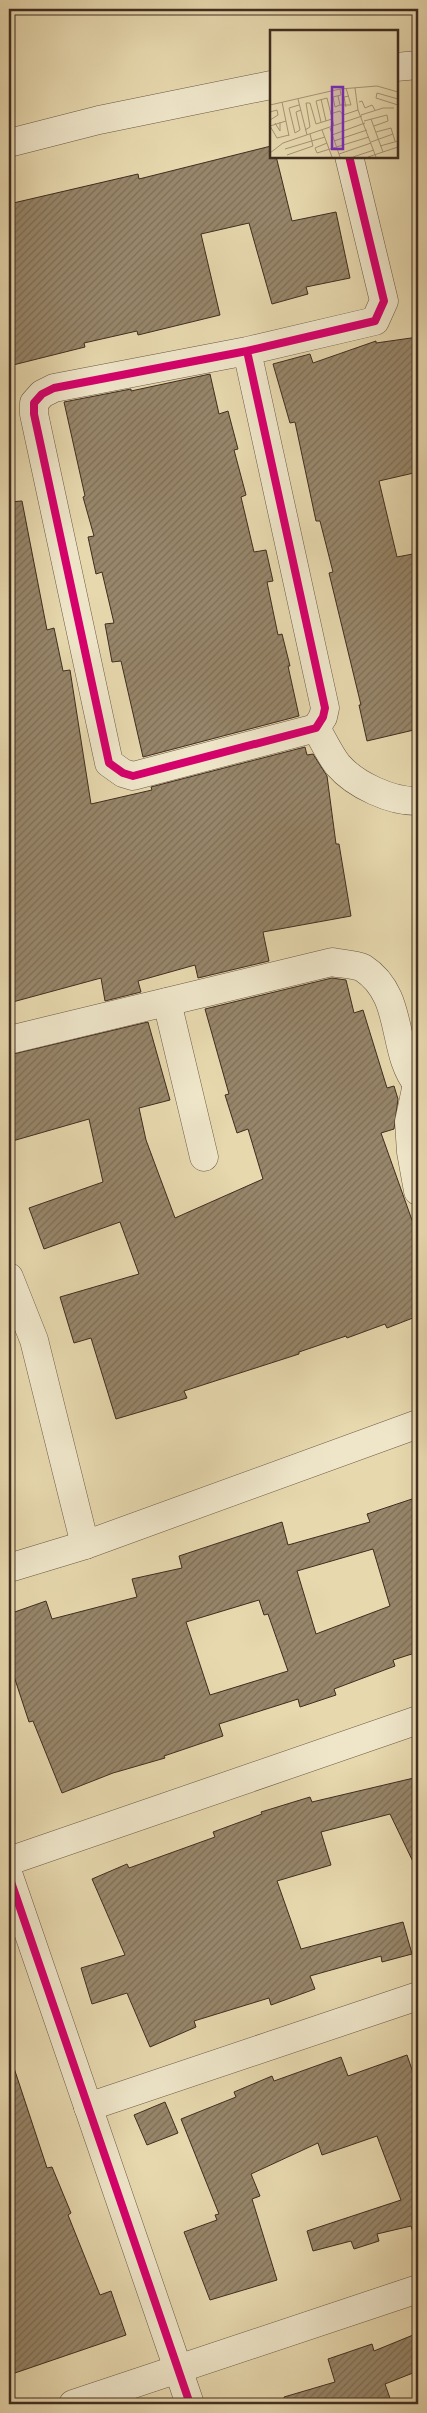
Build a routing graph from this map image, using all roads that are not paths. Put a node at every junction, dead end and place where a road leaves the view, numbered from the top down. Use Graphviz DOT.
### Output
graph roads {
  1 [pos="418,65"];
  2 [pos="397,67"];
  3 [pos="270,86"];
  4 [pos="9,143"];
  5 [pos="349,158"];
  6 [pos="247,351"];
  7 [pos="316,728"];
  8 [pos="418,802"];
  9 [pos="166,1002"];
  10 [pos="9,1040"];
  11 [pos="418,1085"];
  12 [pos="204,1157"];
  13 [pos="418,1191"];
  14 [pos="9,1277"];
  15 [pos="418,1424"];
  16 [pos="85,1545"];
  17 [pos="9,1568"];
  18 [pos="418,1720"];
  19 [pos="9,1861"];
  20 [pos="9,1876"];
  21 [pos="418,1996"];
  22 [pos="88,2107"];
  23 [pos="418,2289"];
  24 [pos="177,2370"];
  25 [pos="73,2404"];
  26 [pos="190,2404"];
  1 -- 2 [label="street"];
  3 -- 4 [label="street"];
  5 -- 6 [label="street"];
  6 -- 7 [label="street"];
  6 -- 7 [label="street"];
  7 -- 8 [label="street"];
  9 -- 10 [label="street"];
  9 -- 11 [label="street"];
  9 -- 12 [label="street"];
  11 -- 13 [label="street"];
  14 -- 16 [label="street"];
  15 -- 16 [label="street"];
  16 -- 17 [label="street"];
  18 -- 19 [label="street"];
  20 -- 22 [label="street"];
  21 -- 22 [label="street"];
  22 -- 24 [label="street"];
  23 -- 24 [label="street"];
  24 -- 25 [label="street"];
  24 -- 26 [label="street"];
}
